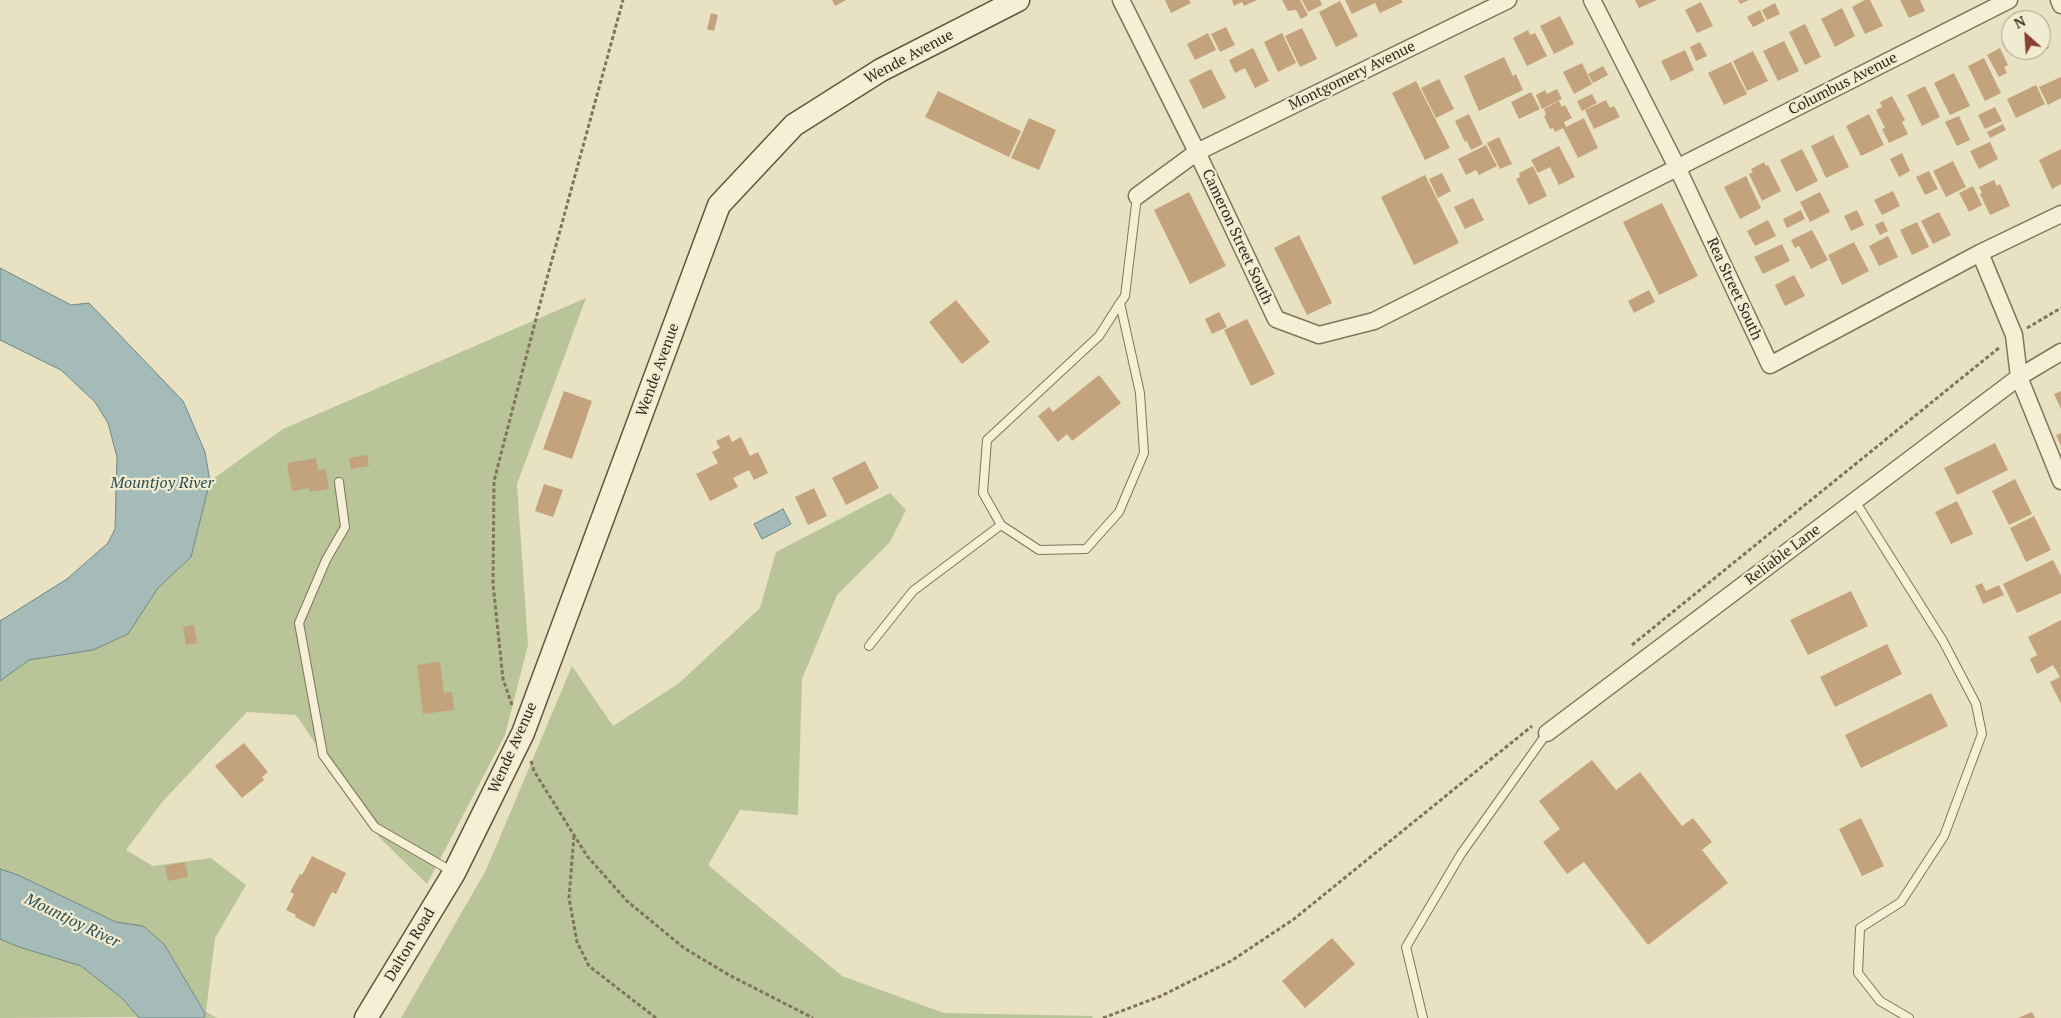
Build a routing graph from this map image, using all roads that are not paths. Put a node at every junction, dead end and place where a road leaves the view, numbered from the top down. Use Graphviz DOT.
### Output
graph roads {
  1 [pos="1018,0"];
  2 [pos="1121,0"];
  3 [pos="1508,0"];
  4 [pos="1592,0"];
  5 [pos="2009,0"];
  6 [pos="2059,0"];
  7 [pos="2061,5"];
  8 [pos="1197,152"];
  9 [pos="1677,167"];
  10 [pos="1137,196"];
  11 [pos="2061,214"];
  12 [pos="1980,253"];
  13 [pos="1120,303"];
  14 [pos="2061,352"];
  15 [pos="2019,377"];
  16 [pos="2061,481"];
  17 [pos="339,482"];
  18 [pos="1854,501"];
  19 [pos="1001,525"];
  20 [pos="869,646"];
  21 [pos="1541,729"];
  22 [pos="454,873"];
  23 [pos="366,1018"];
  24 [pos="1423,1018"];
  25 [pos="1909,1018"];
  1 -- 22 [label="street, Wende Avenue"];
  2 -- 8 [label="street, Cameron Street South"];
  3 -- 8 [label="street, Montgomery Avenue"];
  4 -- 9 [label="street, Rea Street South"];
  5 -- 9 [label="street, Columbus Avenue"];
  6 -- 7 [label="street"];
  8 -- 9 [label="street, Cameron Street South"];
  8 -- 10 [label="street, Montgomery Avenue"];
  9 -- 12 [label="street, Rea Street South"];
  10 -- 13 [label="lane"];
  11 -- 12 [label="street"];
  12 -- 15 [label="street"];
  13 -- 19 [label="lane"];
  13 -- 19 [label="lane"];
  14 -- 15 [label="street, Reliable Lane"];
  15 -- 16 [label="street"];
  15 -- 18 [label="street, Reliable Lane"];
  17 -- 22 [label="lane"];
  18 -- 21 [label="street, Reliable Lane"];
  18 -- 25 [label="lane"];
  19 -- 20 [label="lane"];
  21 -- 24 [label="lane"];
  22 -- 23 [label="street, Dalton Road"];
}
